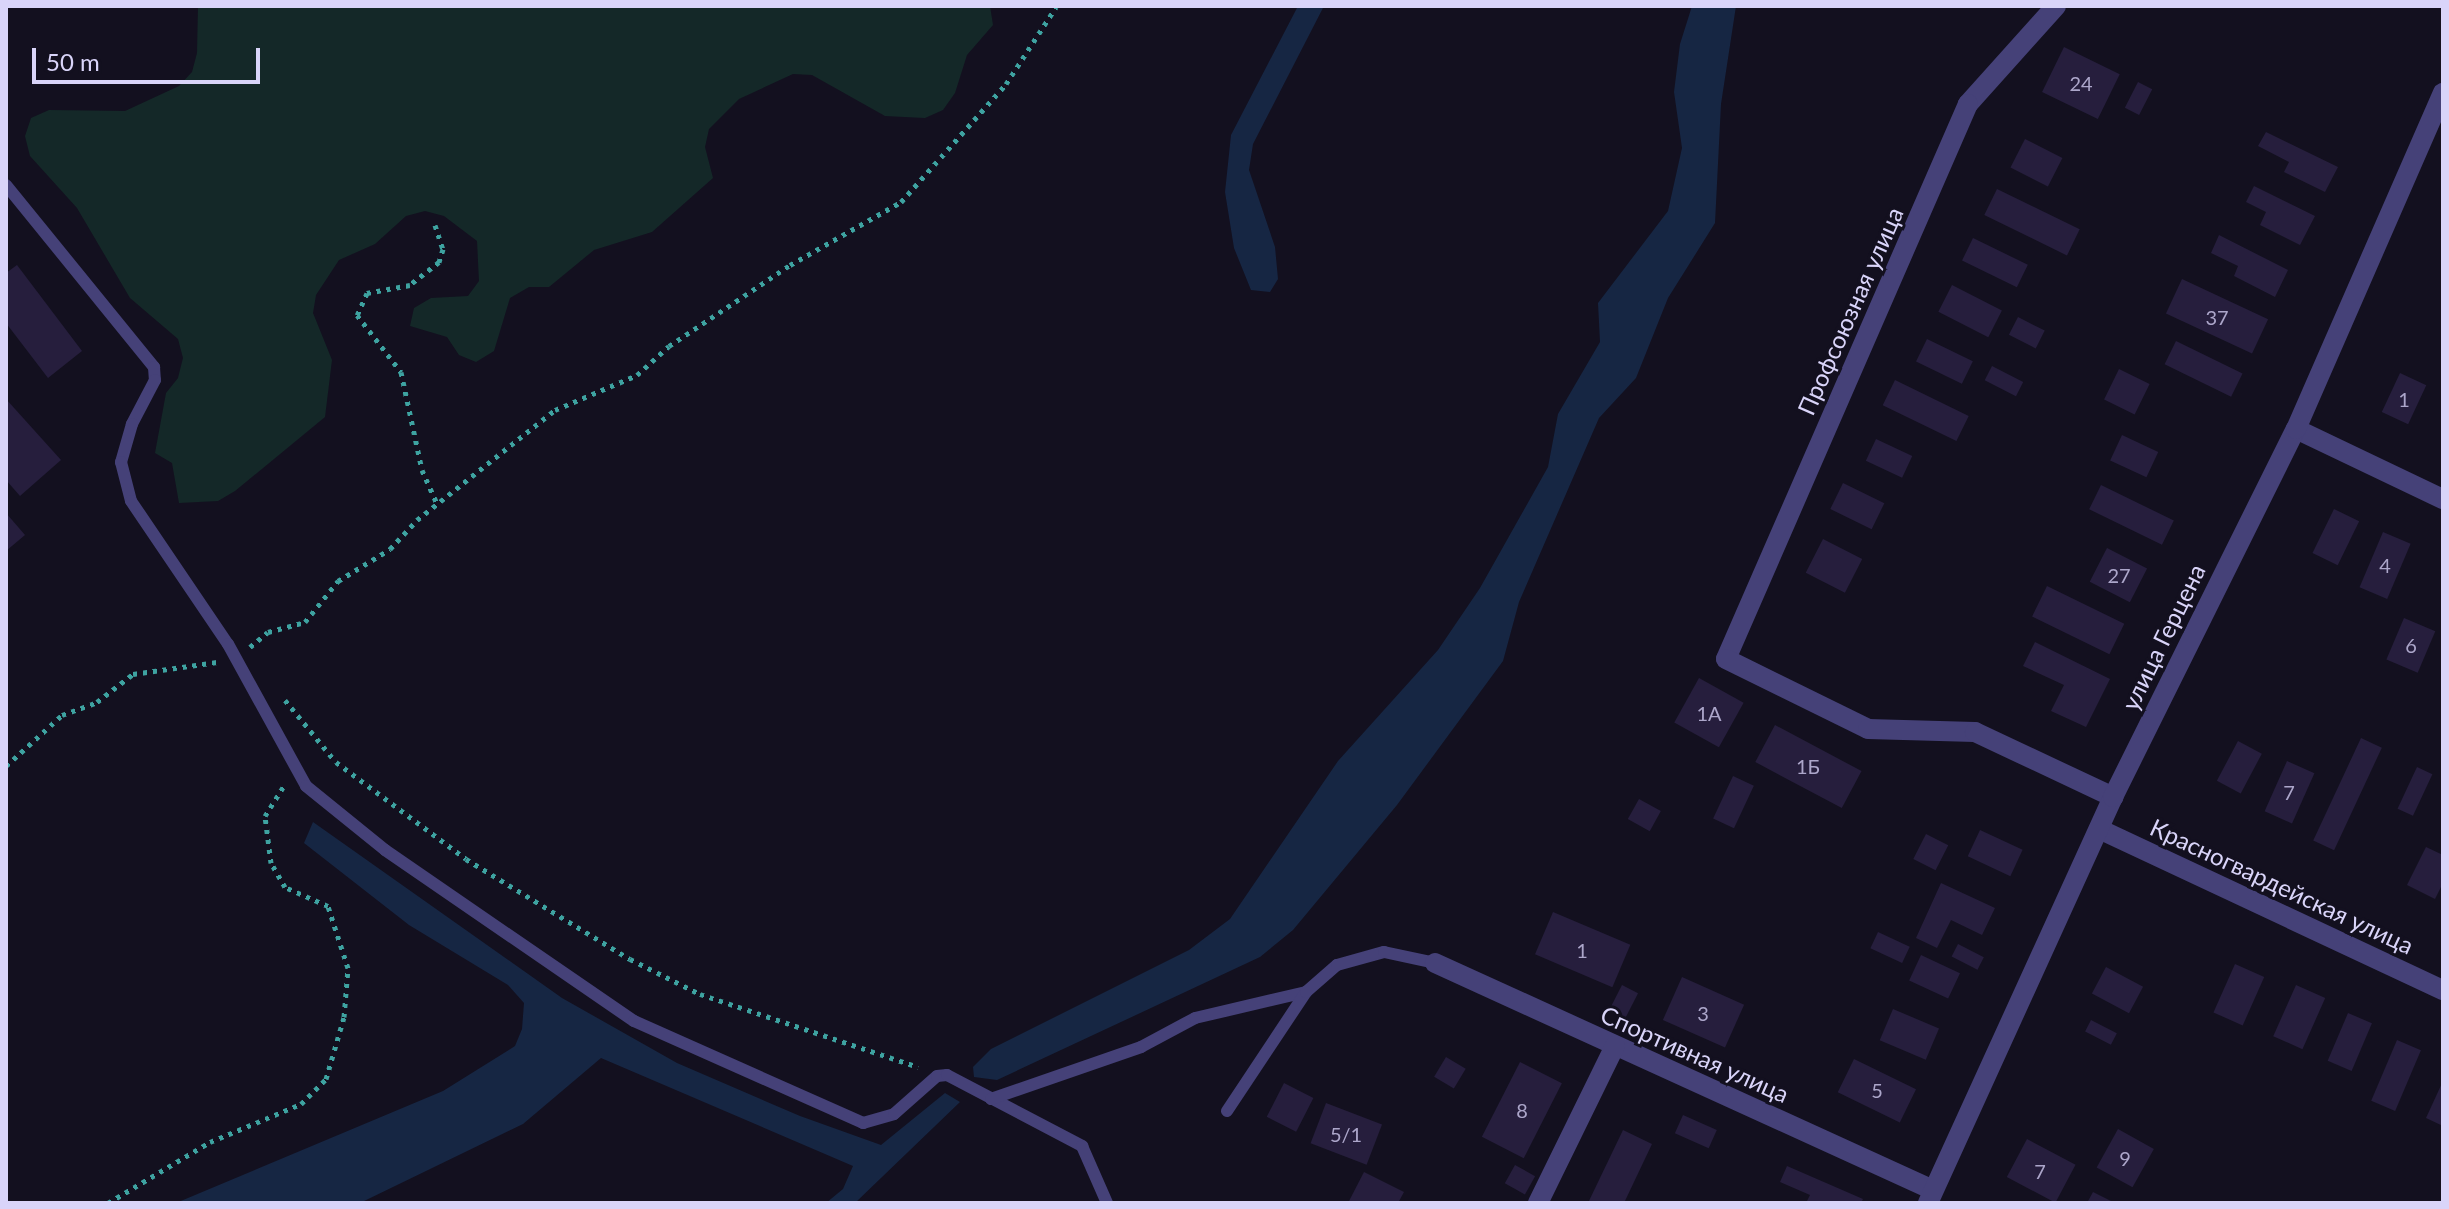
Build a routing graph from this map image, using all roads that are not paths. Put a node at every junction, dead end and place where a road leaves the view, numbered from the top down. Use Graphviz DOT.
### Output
graph roads {
  1 [pos="2056,6"];
  2 [pos="2443,93"];
  3 [pos="6,185"];
  4 [pos="2296,429"];
  5 [pos="2443,499"];
  6 [pos="2113,797"];
  7 [pos="2099,829"];
  8 [pos="1435,963"];
  9 [pos="2443,990"];
  10 [pos="1306,992"];
  11 [pos="1615,1046"];
  12 [pos="991,1099"];
  13 [pos="1227,1111"];
  14 [pos="1931,1196"];
  15 [pos="1107,1203"];
  16 [pos="1538,1203"];
  1 -- 6 [label="street, Профсоюзная улица"];
  2 -- 4 [label="street, улица Герцена"];
  3 -- 12 [label="lane"];
  4 -- 5 [label="street"];
  4 -- 6 [label="street, улица Герцена"];
  6 -- 7 [label="street, улица Герцена"];
  7 -- 9 [label="street, Красногвардейская улица"];
  7 -- 14 [label="street, улица Герцена"];
  8 -- 10 [label="lane"];
  8 -- 11 [label="street, Спортивная улица"];
  10 -- 12 [label="lane"];
  10 -- 13 [label="lane"];
  11 -- 14 [label="street, Спортивная улица"];
  11 -- 16 [label="street"];
  12 -- 15 [label="lane"];
}
